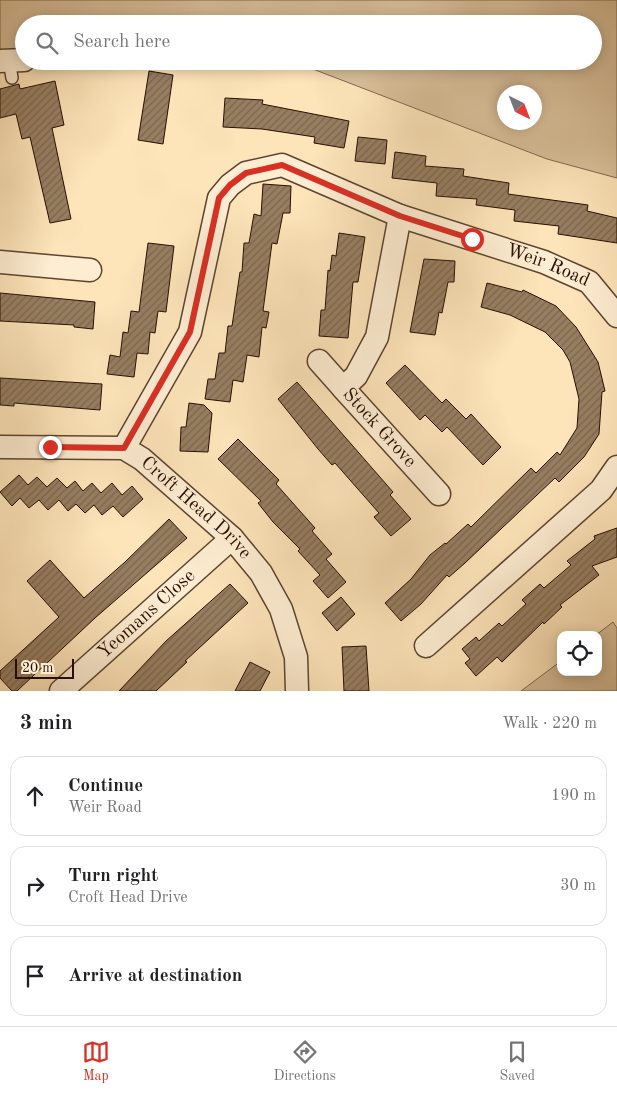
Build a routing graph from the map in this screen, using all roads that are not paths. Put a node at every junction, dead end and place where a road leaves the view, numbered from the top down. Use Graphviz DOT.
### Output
graph roads {
  1 [pos="400,216"];
  2 [pos="0,262"];
  3 [pos="90,270"];
  4 [pos="617,316"];
  5 [pos="319,361"];
  6 [pos="343,388"];
  7 [pos="0,447"];
  8 [pos="124,448"];
  9 [pos="617,468"];
  10 [pos="609,491"];
  11 [pos="439,494"];
  12 [pos="232,538"];
  13 [pos="426,646"];
  14 [pos="61,691"];
  15 [pos="297,691"];
  1 -- 4 [label="street, Weir Road"];
  1 -- 6 [label="street, Stock Grove"];
  1 -- 8 [label="street, Weir Road"];
  2 -- 3 [label="street"];
  5 -- 6 [label="street"];
  6 -- 11 [label="street, Stock Grove"];
  7 -- 8 [label="street, Croft Head Drive"];
  8 -- 12 [label="street, Croft Head Drive"];
  9 -- 10 [label="street"];
  10 -- 13 [label="street"];
  12 -- 14 [label="street, Yeomans Close"];
  12 -- 15 [label="street, Croft Head Drive"];
}
